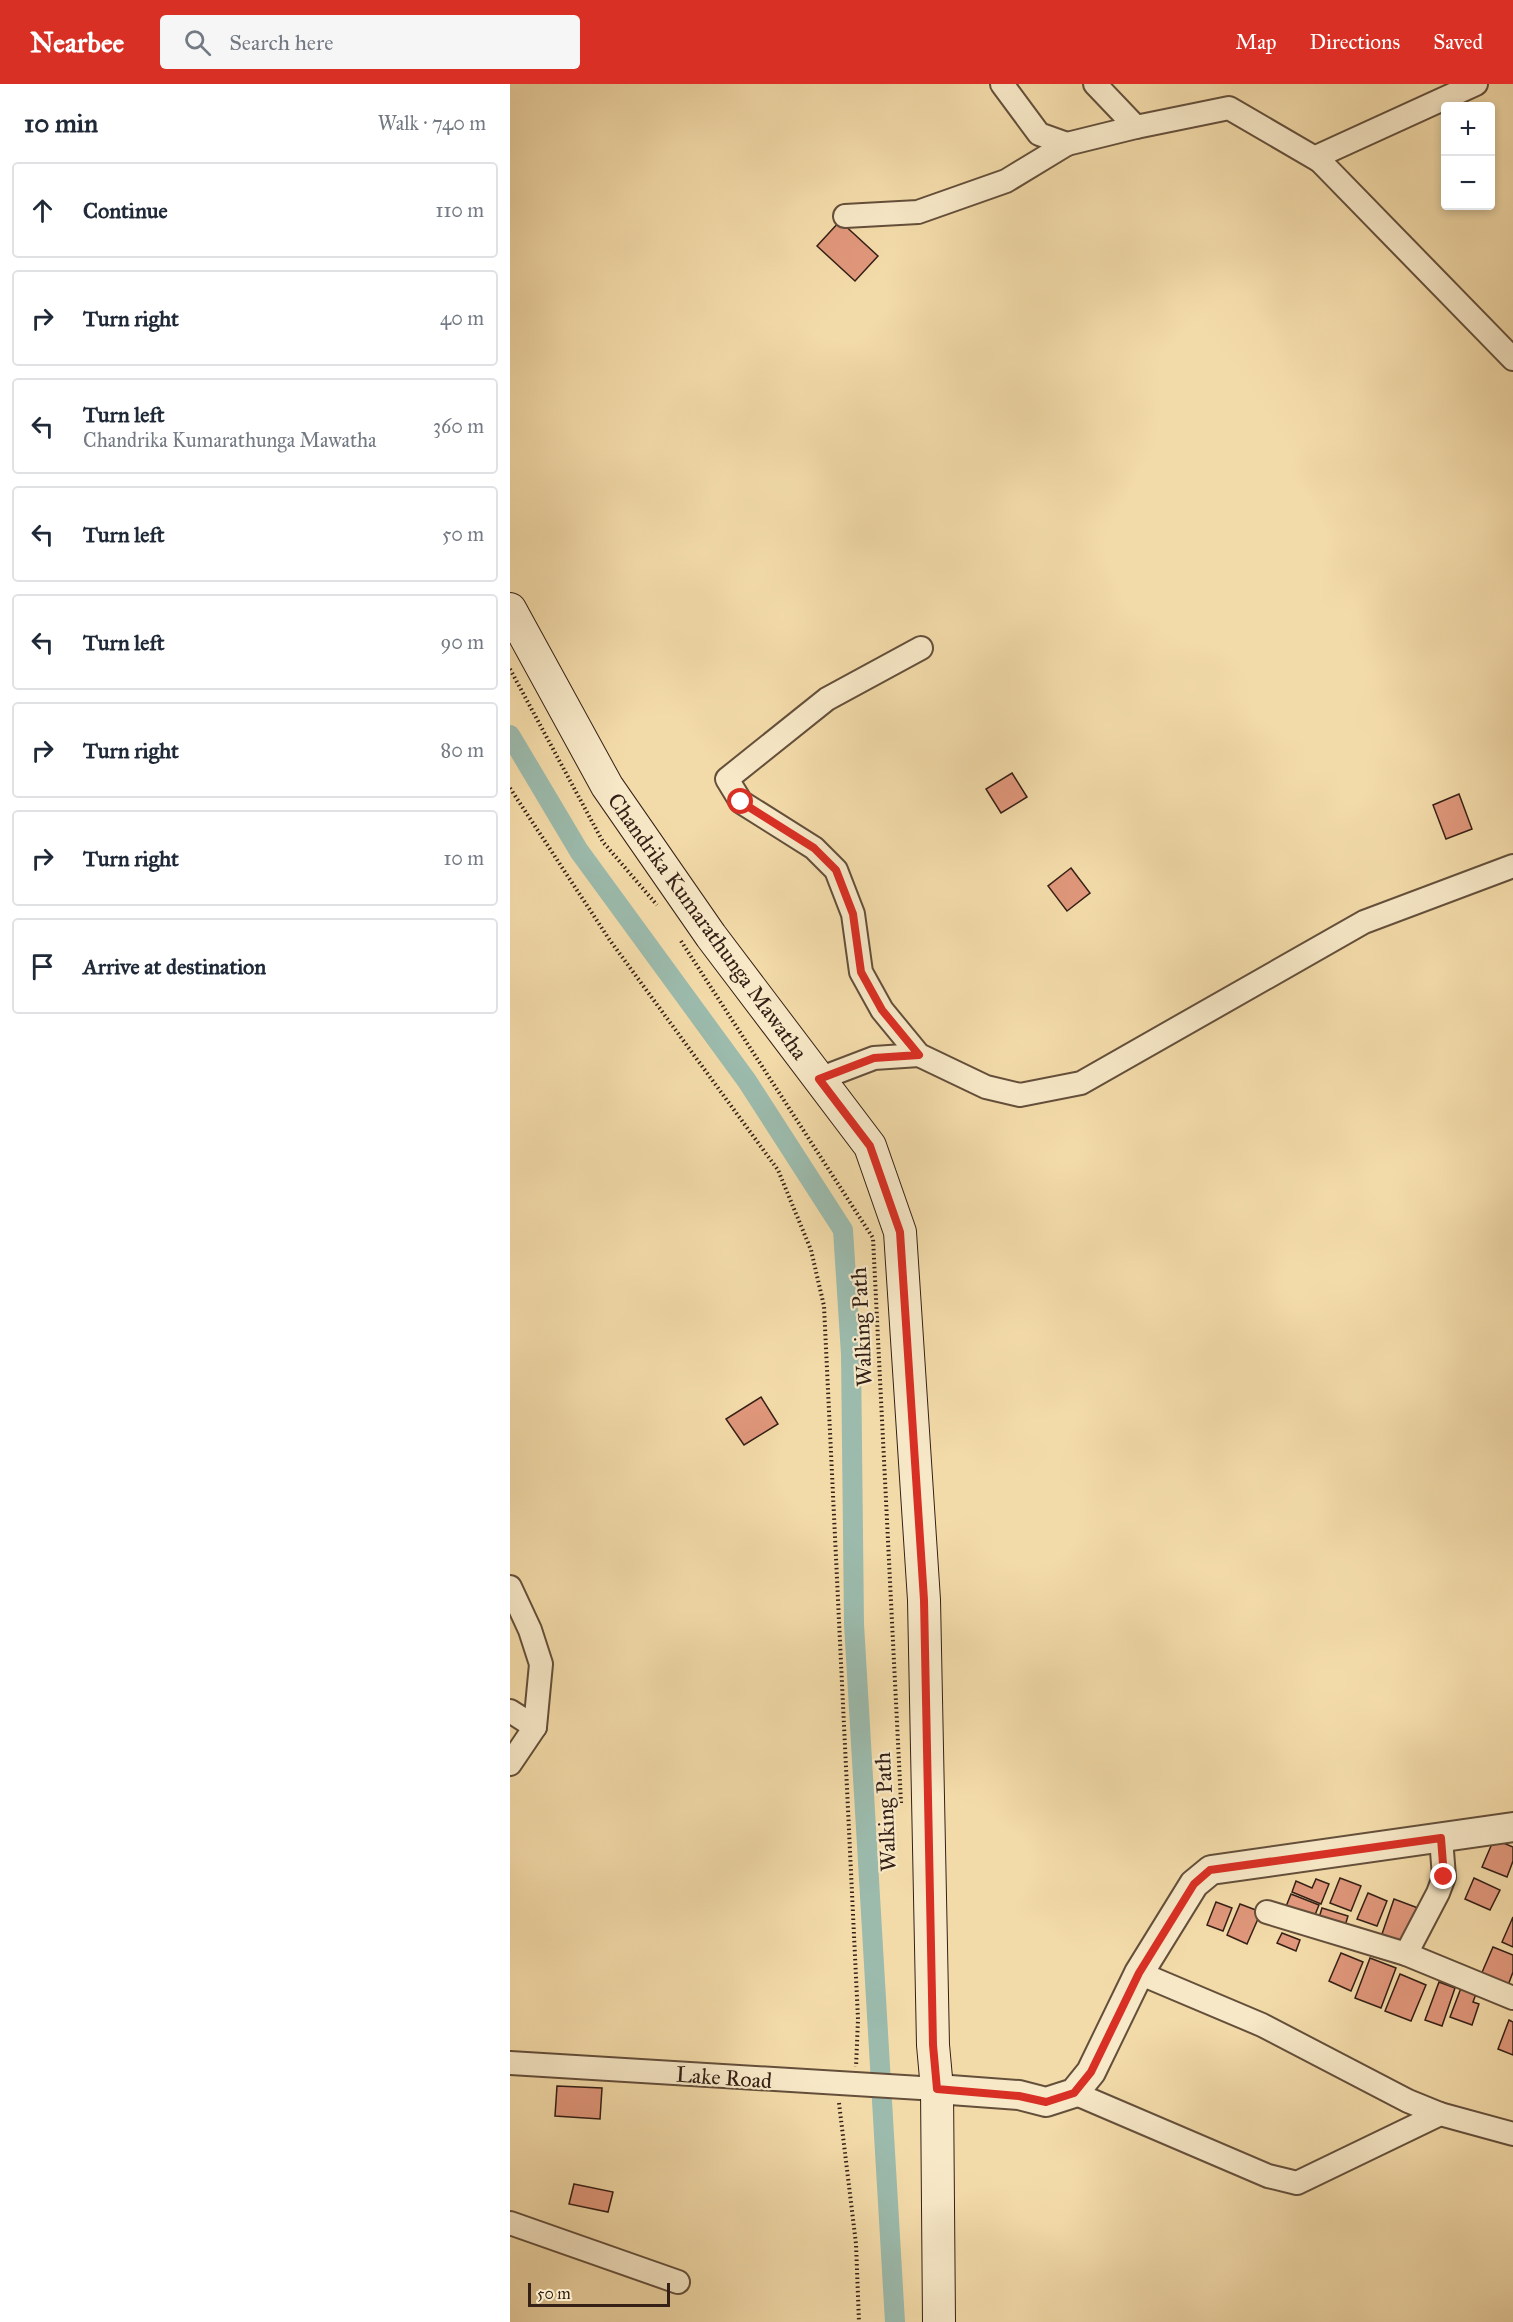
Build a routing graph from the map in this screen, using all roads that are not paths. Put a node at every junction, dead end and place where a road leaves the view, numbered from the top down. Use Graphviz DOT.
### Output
graph roads {
  1 [pos="1002,84"];
  2 [pos="1095,84"];
  3 [pos="1476,84"];
  4 [pos="1136,127"];
  5 [pos="1067,144"];
  6 [pos="1320,161"];
  7 [pos="845,216"];
  8 [pos="1513,359"];
  9 [pos="510,609"];
  10 [pos="921,648"];
  11 [pos="1513,866"];
  12 [pos="919,1055"];
  13 [pos="819,1079"];
  14 [pos="510,1587"];
  15 [pos="510,1711"];
  16 [pos="535,1727"];
  17 [pos="510,1764"];
  18 [pos="1513,1827"];
  19 [pos="1441,1838"];
  20 [pos="1267,1912"];
  21 [pos="1406,1954"];
  22 [pos="1139,1973"];
  23 [pos="1513,1998"];
  24 [pos="510,2062"];
  25 [pos="926,2089"];
  26 [pos="1074,2093"];
  27 [pos="1440,2114"];
  28 [pos="1513,2134"];
  29 [pos="510,2223"];
  30 [pos="678,2282"];
  31 [pos="939,2322"];
  1 -- 5 [label="street"];
  2 -- 4 [label="street"];
  3 -- 6 [label="street"];
  4 -- 5 [label="street"];
  4 -- 6 [label="street"];
  5 -- 7 [label="street"];
  6 -- 8 [label="street"];
  9 -- 13 [label="main road, Chandrika Kumarathunga Mawatha"];
  10 -- 12 [label="street"];
  11 -- 12 [label="street"];
  12 -- 13 [label="street"];
  13 -- 25 [label="main road, Chandrika Kumarathunga Mawatha"];
  14 -- 16 [label="street"];
  15 -- 16 [label="street"];
  16 -- 17 [label="street"];
  18 -- 19 [label="street"];
  19 -- 21 [label="street"];
  19 -- 22 [label="street"];
  20 -- 21 [label="street"];
  21 -- 23 [label="street"];
  22 -- 26 [label="street"];
  22 -- 27 [label="street"];
  24 -- 25 [label="street, Lake Road"];
  25 -- 26 [label="street"];
  25 -- 31 [label="main road, Chandrika Kumarathunga Mawatha"];
  26 -- 27 [label="street"];
  27 -- 28 [label="street"];
  29 -- 30 [label="street"];
}
